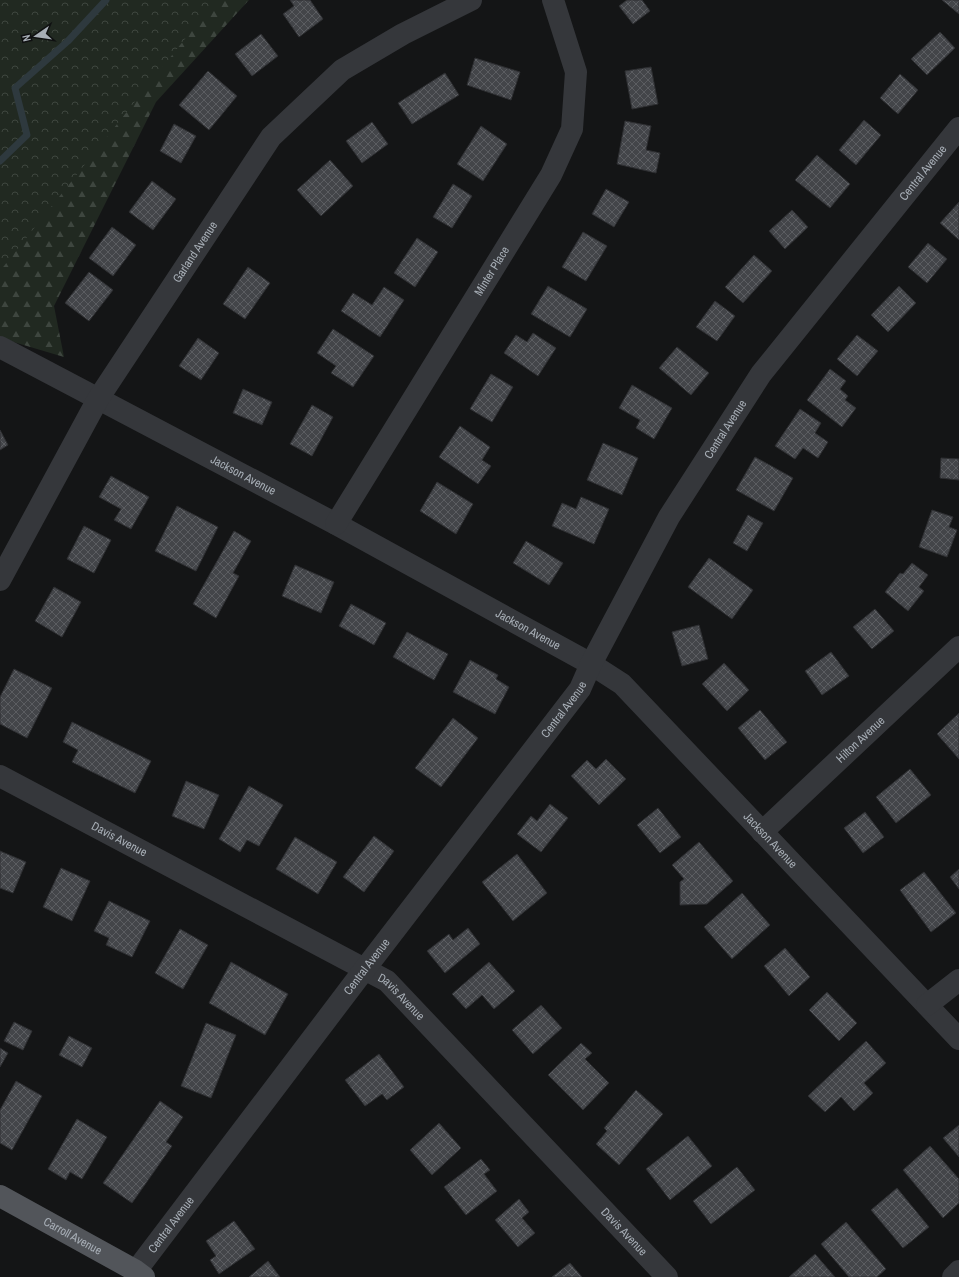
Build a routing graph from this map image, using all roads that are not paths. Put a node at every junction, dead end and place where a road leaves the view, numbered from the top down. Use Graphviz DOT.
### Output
graph roads {
  1 [pos="471,0"];
  2 [pos="553,0"];
  3 [pos="959,128"];
  4 [pos="0,347"];
  5 [pos="98,399"];
  6 [pos="336,524"];
  7 [pos="0,580"];
  8 [pos="959,647"];
  9 [pos="591,664"];
  10 [pos="0,776"];
  11 [pos="762,832"];
  12 [pos="364,970"];
  13 [pos="959,980"];
  14 [pos="927,1005"];
  15 [pos="959,1039"];
  16 [pos="0,1196"];
  17 [pos="959,1271"];
  18 [pos="140,1274"];
  19 [pos="667,1277"];
  20 [pos="952,1277"];
  1 -- 5 [label="street, Garland Avenue"];
  2 -- 6 [label="street, Minter Place"];
  3 -- 9 [label="street, Central Avenue"];
  4 -- 5 [label="street, Jackson Avenue"];
  5 -- 6 [label="street, Jackson Avenue"];
  5 -- 7 [label="street, Garland Avenue"];
  6 -- 9 [label="street, Jackson Avenue"];
  8 -- 11 [label="street, Hilton Avenue"];
  9 -- 11 [label="street, Jackson Avenue"];
  9 -- 12 [label="street, Central Avenue"];
  10 -- 12 [label="street, Davis Avenue"];
  11 -- 14 [label="street, Jackson Avenue"];
  12 -- 18 [label="street, Central Avenue"];
  12 -- 19 [label="street, Davis Avenue"];
  13 -- 14 [label="street"];
  14 -- 15 [label="street, Jackson Avenue"];
  16 -- 18 [label="main road, Carroll Avenue"];
  17 -- 20 [label="street"];
}
